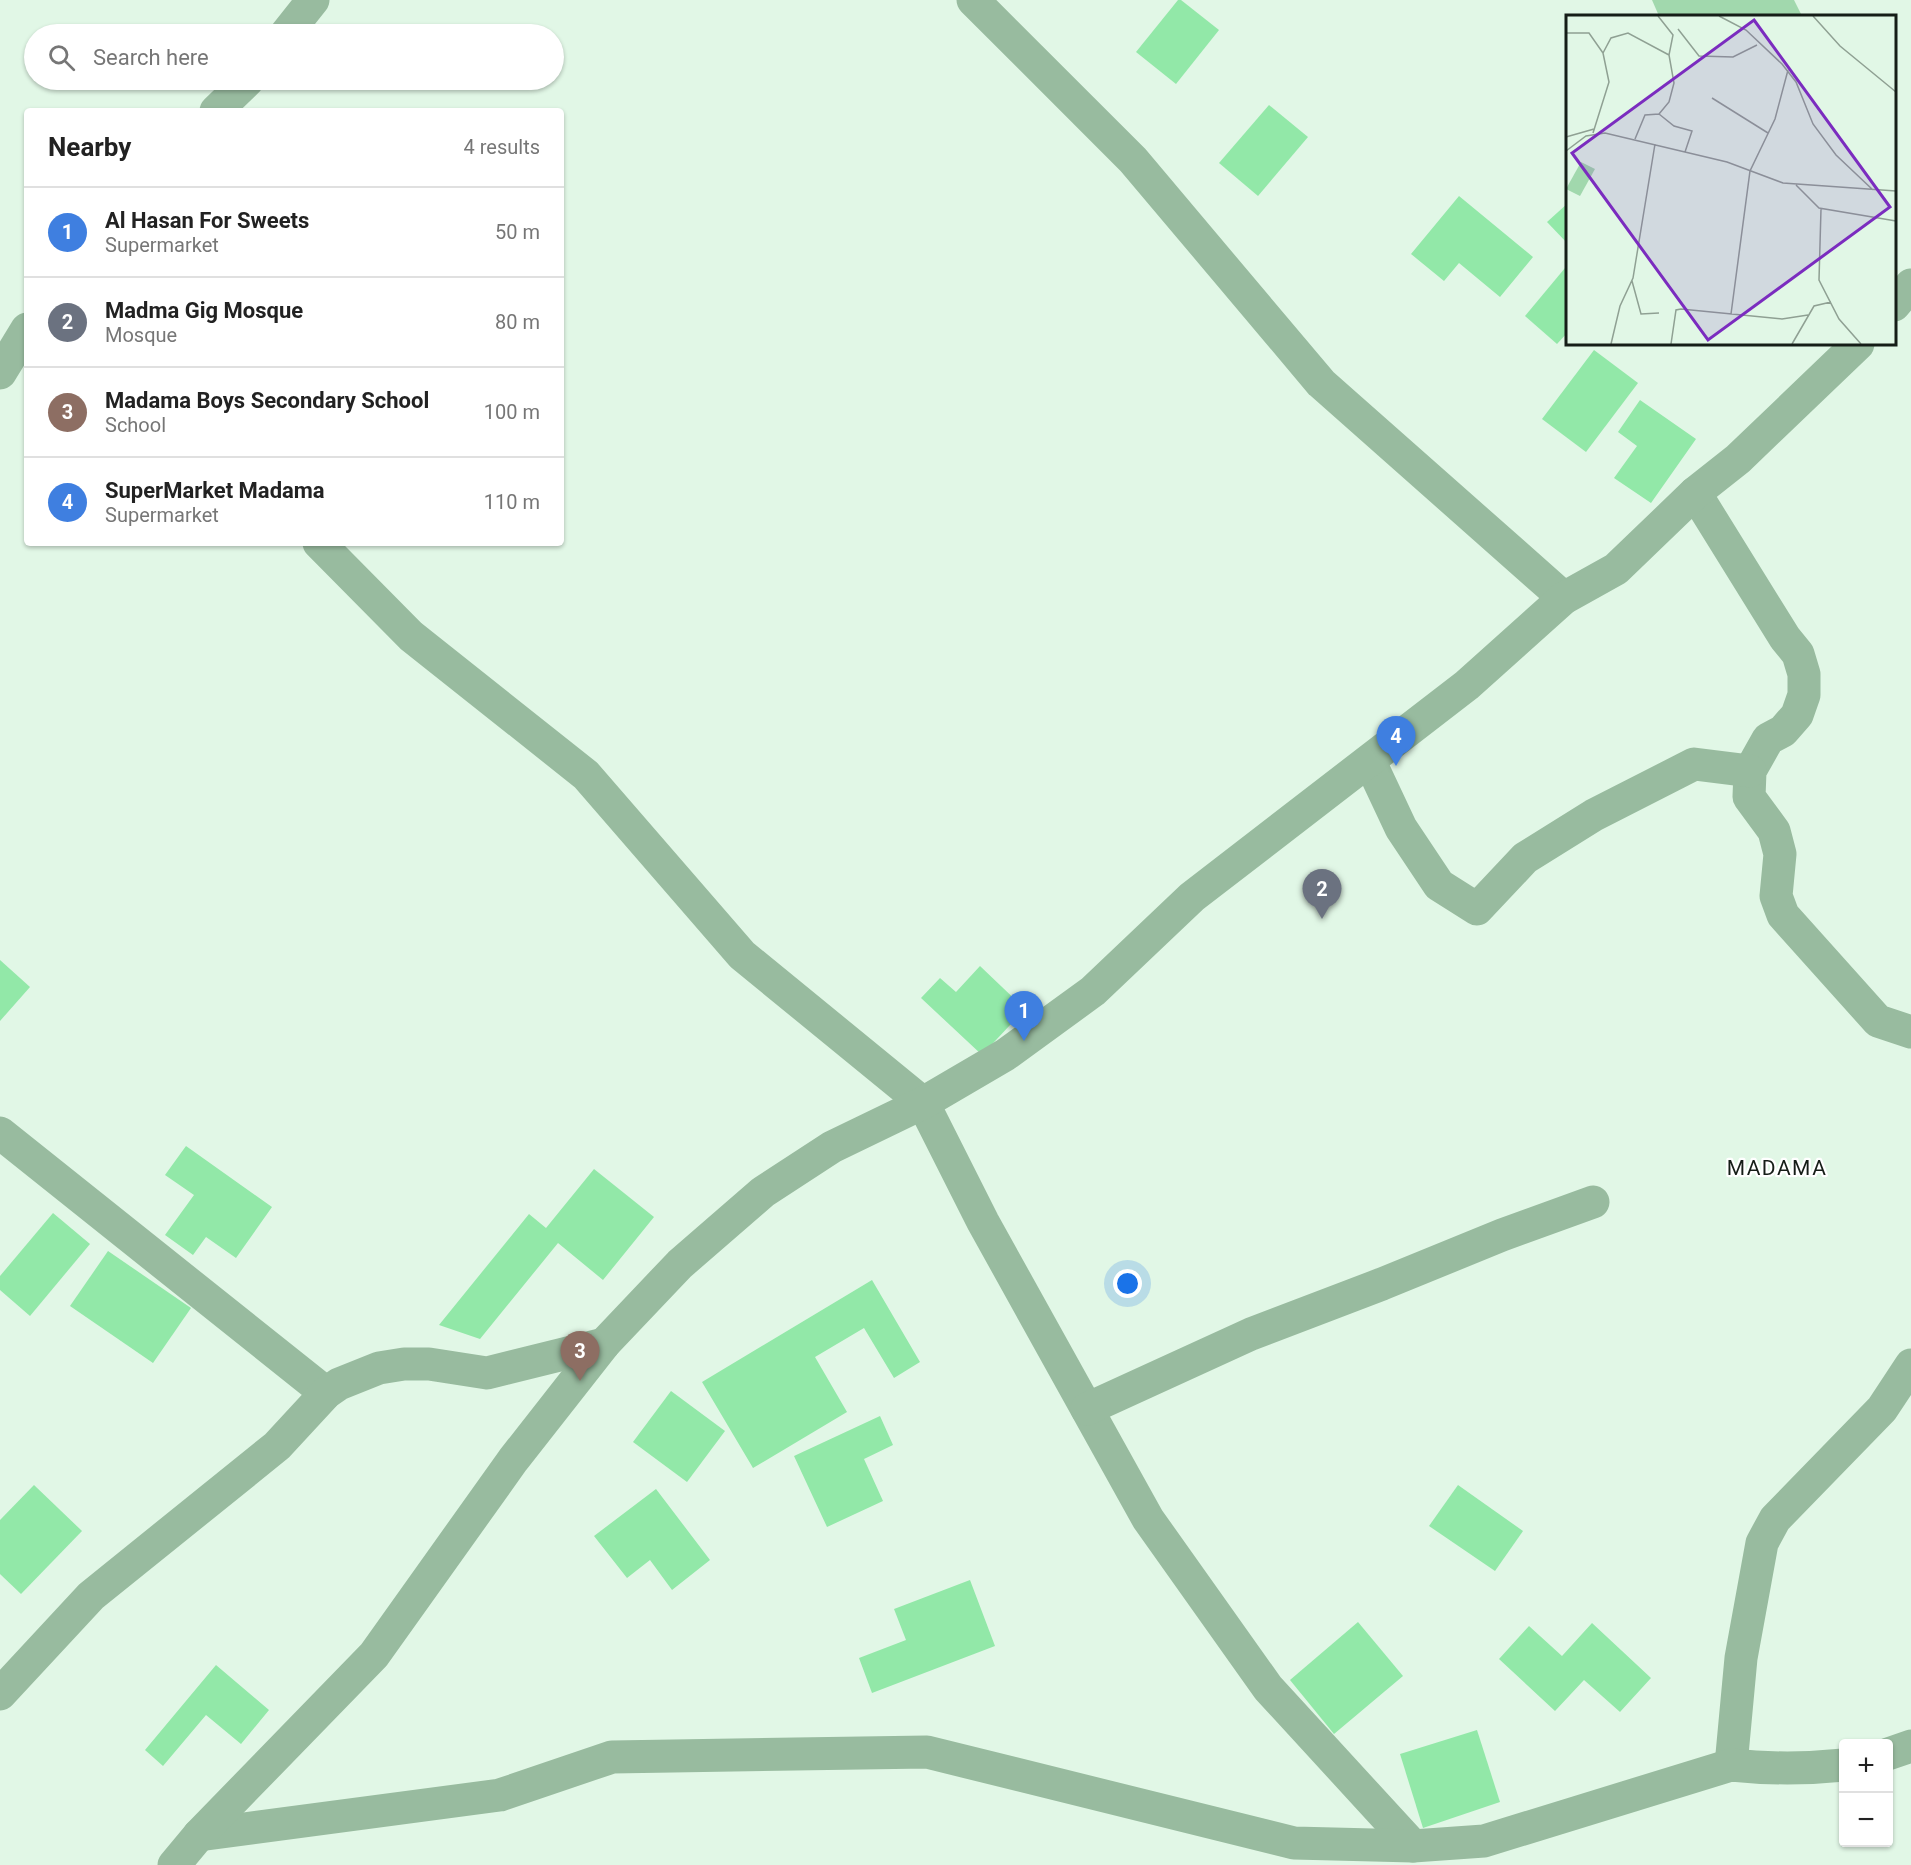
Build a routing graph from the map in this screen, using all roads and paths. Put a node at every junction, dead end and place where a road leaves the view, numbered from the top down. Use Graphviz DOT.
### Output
graph roads {
  1 [pos="313,0"];
  2 [pos="974,0"];
  3 [pos="294,24"];
  4 [pos="238,90"];
  5 [pos="219,108"];
  6 [pos="1911,285"];
  7 [pos="1896,303"];
  8 [pos="24,334"];
  9 [pos="1857,345"];
  10 [pos="0,373"];
  11 [pos="1695,493"];
  12 [pos="322,546"];
  13 [pos="1564,598"];
  14 [pos="1370,762"];
  15 [pos="1750,771"];
  16 [pos="1911,1032"];
  17 [pos="923,1103"];
  18 [pos="0,1133"];
  19 [pos="1593,1202"];
  20 [pos="604,1344"];
  21 [pos="1911,1365"];
  22 [pos="326,1393"];
  23 [pos="1087,1409"];
  24 [pos="0,1694"];
  25 [pos="1911,1746"];
  26 [pos="1893,1752"];
  27 [pos="1731,1765"];
  28 [pos="1839,1766"];
  29 [pos="199,1835"];
  30 [pos="1413,1846"];
  31 [pos="174,1865"];
  1 -- 3 [label="street"];
  2 -- 13 [label="street"];
  4 -- 5 [label="street"];
  6 -- 7 [label="street"];
  8 -- 10 [label="street"];
  9 -- 11 [label="street"];
  11 -- 13 [label="street"];
  11 -- 15 [label="street"];
  12 -- 17 [label="street"];
  13 -- 14 [label="street"];
  14 -- 15 [label="street"];
  14 -- 17 [label="street"];
  15 -- 16 [label="street"];
  17 -- 20 [label="street"];
  17 -- 23 [label="street"];
  18 -- 22 [label="street"];
  19 -- 23 [label="street"];
  20 -- 22 [label="street"];
  20 -- 29 [label="street"];
  21 -- 27 [label="street"];
  22 -- 24 [label="street"];
  23 -- 30 [label="street"];
  25 -- 26 [label="street"];
  27 -- 28 [label="street"];
  27 -- 30 [label="street"];
  29 -- 30 [label="street"];
  29 -- 31 [label="street"];
}
